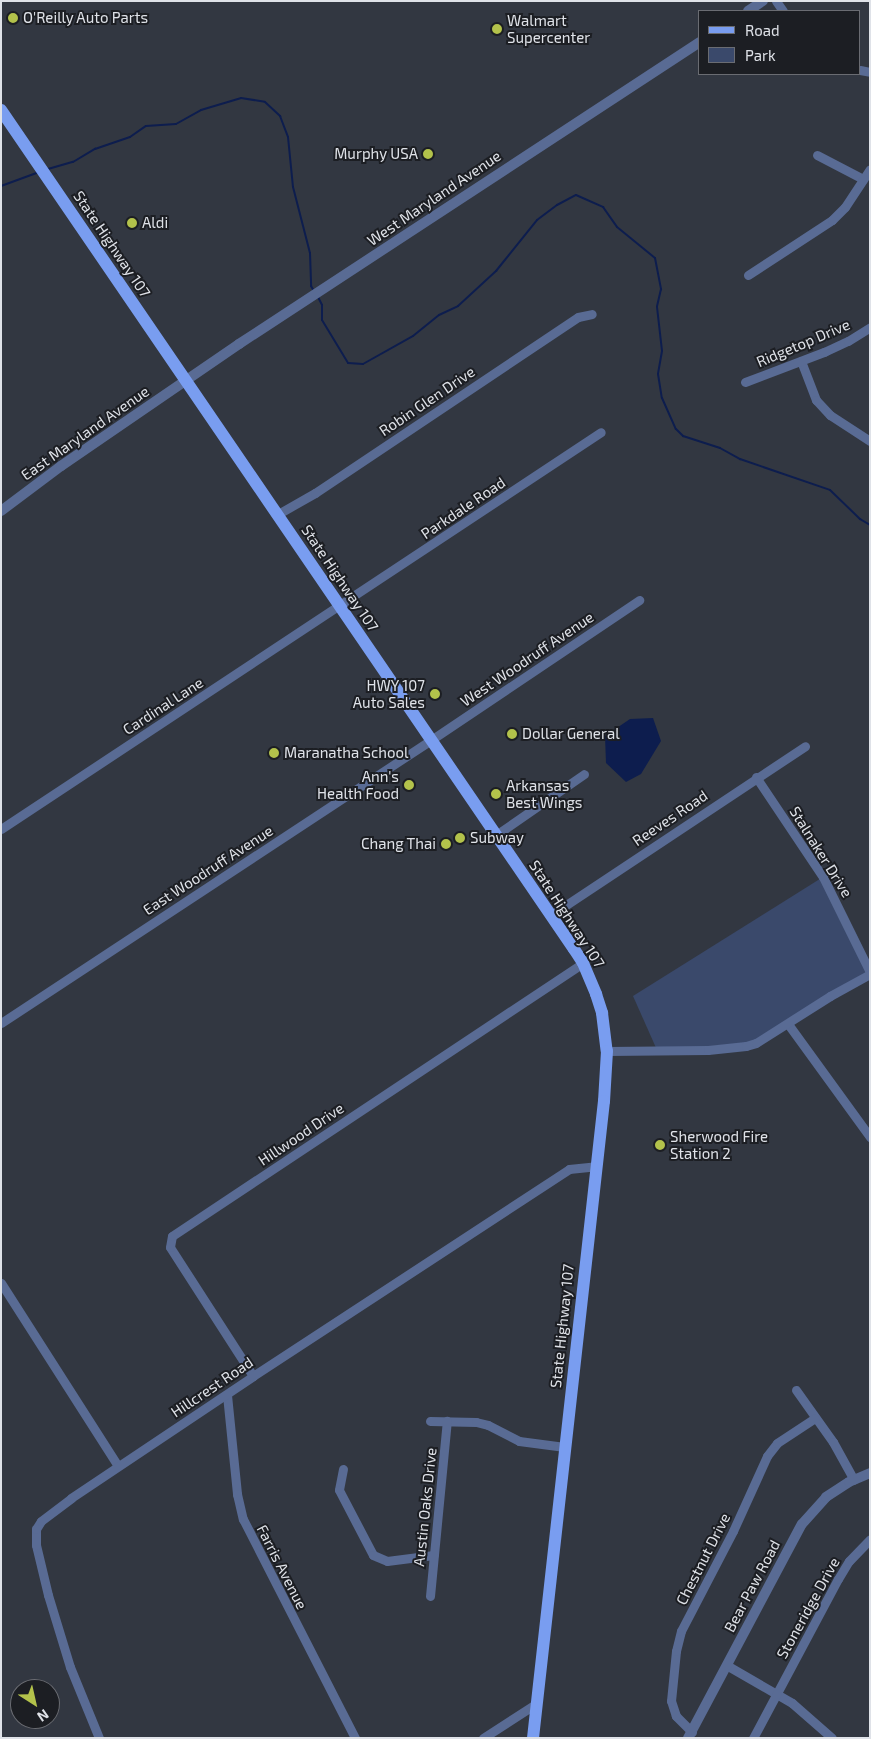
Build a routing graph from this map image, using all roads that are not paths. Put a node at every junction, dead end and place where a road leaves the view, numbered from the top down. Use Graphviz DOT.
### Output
graph roads {
  1 [pos="763,1"];
  2 [pos="750,10"];
  3 [pos="698,43"];
  4 [pos="1,110"];
  5 [pos="817,155"];
  6 [pos="870,169"];
  7 [pos="863,179"];
  8 [pos="748,275"];
  9 [pos="592,314"];
  10 [pos="870,327"];
  11 [pos="801,361"];
  12 [pos="186,381"];
  13 [pos="745,382"];
  14 [pos="601,432"];
  15 [pos="870,441"];
  16 [pos="1,511"];
  17 [pos="278,514"];
  18 [pos="639,600"];
  19 [pos="339,606"];
  20 [pos="431,740"];
  21 [pos="805,746"];
  22 [pos="584,774"];
  23 [pos="756,777"];
  24 [pos="1,829"];
  25 [pos="496,834"];
  26 [pos="551,915"];
  27 [pos="583,963"];
  28 [pos="870,973"];
  29 [pos="1,1023"];
  30 [pos="788,1024"];
  31 [pos="607,1051"];
  32 [pos="870,1137"];
  33 [pos="596,1166"];
  34 [pos="1,1283"];
  35 [pos="254,1376"];
  36 [pos="796,1390"];
  37 [pos="227,1395"];
  38 [pos="815,1418"];
  39 [pos="430,1421"];
  40 [pos="447,1421"];
  41 [pos="565,1447"];
  42 [pos="118,1466"];
  43 [pos="343,1469"];
  44 [pos="870,1473"];
  45 [pos="854,1480"];
  46 [pos="870,1539"];
  47 [pos="434,1555"];
  48 [pos="430,1596"];
  49 [pos="728,1666"];
  50 [pos="776,1694"];
  51 [pos="537,1703"];
  52 [pos="690,1735"];
  53 [pos="99,1738"];
  54 [pos="354,1738"];
  55 [pos="484,1738"];
  56 [pos="533,1738"];
  57 [pos="753,1738"];
  58 [pos="832,1738"];
  1 -- 2 [label="street"];
  3 -- 12 [label="street, West Maryland Avenue"];
  4 -- 12 [label="main road, State Highway 107"];
  5 -- 7 [label="street"];
  6 -- 7 [label="street"];
  7 -- 8 [label="street"];
  9 -- 17 [label="street, Robin Glen Drive"];
  10 -- 11 [label="street, Ridgetop Drive"];
  11 -- 13 [label="street, Ridgetop Drive"];
  11 -- 15 [label="street"];
  12 -- 16 [label="street, East Maryland Avenue"];
  12 -- 17 [label="main road, State Highway 107"];
  14 -- 19 [label="street, Parkdale Road"];
  17 -- 19 [label="main road, State Highway 107"];
  18 -- 20 [label="street, West Woodruff Avenue"];
  19 -- 20 [label="main road, State Highway 107"];
  19 -- 24 [label="street, Cardinal Lane"];
  20 -- 25 [label="main road, State Highway 107"];
  20 -- 29 [label="street, East Woodruff Avenue"];
  21 -- 23 [label="street, Reeves Road"];
  22 -- 25 [label="street"];
  23 -- 26 [label="street, Reeves Road"];
  23 -- 28 [label="street, Stalnaker Drive"];
  25 -- 26 [label="main road, State Highway 107"];
  26 -- 27 [label="main road, State Highway 107"];
  27 -- 31 [label="main road, State Highway 107"];
  27 -- 35 [label="street, Hillwood Drive"];
  28 -- 30 [label="street"];
  30 -- 31 [label="street"];
  30 -- 32 [label="street"];
  31 -- 33 [label="main road, State Highway 107"];
  33 -- 35 [label="street, Hillcrest Road"];
  33 -- 41 [label="main road, State Highway 107"];
  34 -- 42 [label="street"];
  35 -- 37 [label="street, Hillcrest Road"];
  36 -- 38 [label="street"];
  37 -- 42 [label="street, Hillcrest Road"];
  37 -- 54 [label="street, Farris Avenue"];
  38 -- 45 [label="street"];
  38 -- 52 [label="street, Chestnut Drive"];
  39 -- 40 [label="street"];
  40 -- 41 [label="street"];
  40 -- 47 [label="street, Austin Oaks Drive"];
  41 -- 51 [label="main road, State Highway 107"];
  42 -- 53 [label="street, Hillcrest Road"];
  43 -- 47 [label="street"];
  44 -- 45 [label="street, Bear Paw Road"];
  45 -- 49 [label="street, Bear Paw Road"];
  46 -- 50 [label="street, Stoneridge Drive"];
  47 -- 48 [label="street, Austin Oaks Drive"];
  49 -- 50 [label="street"];
  49 -- 52 [label="street, Bear Paw Road"];
  50 -- 57 [label="street, Stoneridge Drive"];
  50 -- 58 [label="street"];
  51 -- 55 [label="street"];
  51 -- 56 [label="main road, State Highway 107"];
}
